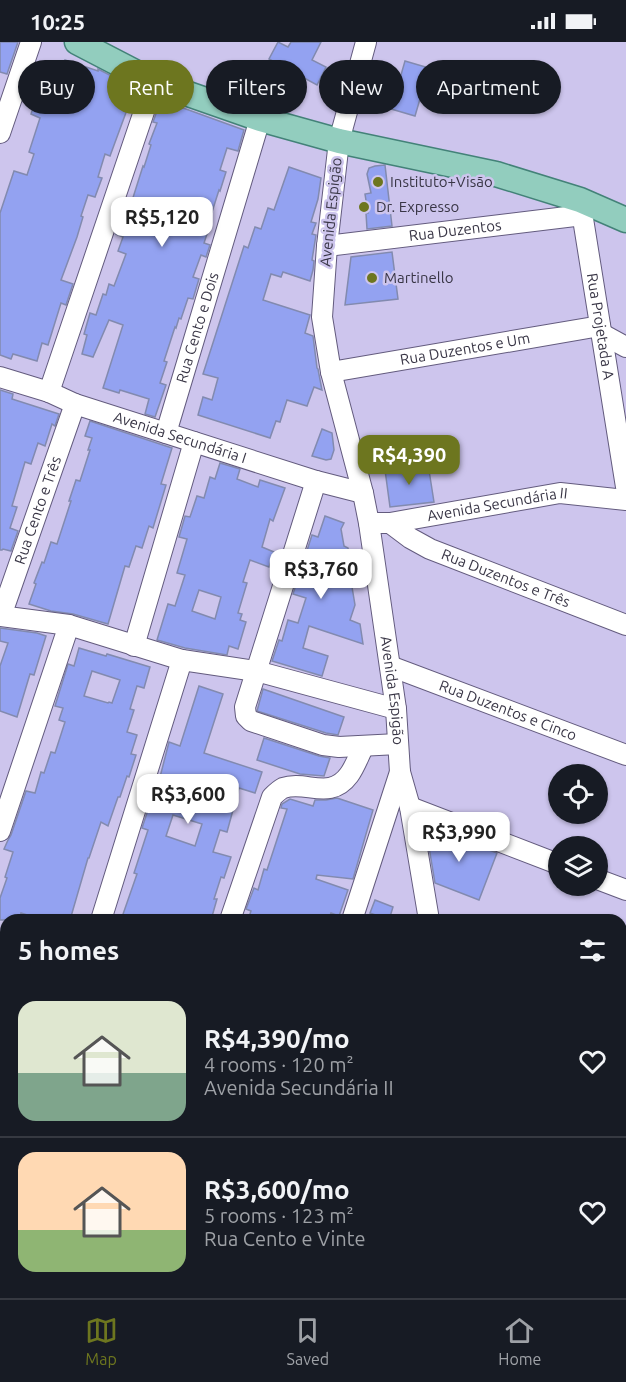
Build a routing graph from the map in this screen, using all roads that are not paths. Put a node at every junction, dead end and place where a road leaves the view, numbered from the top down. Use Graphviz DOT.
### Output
graph roads {
  1 [pos="31,42"];
  2 [pos="77,42"];
  3 [pos="366,42"];
  4 [pos="112,60"];
  5 [pos="194,96"];
  6 [pos="143,114"];
  7 [pos="260,119"];
  8 [pos="0,133"];
  9 [pos="339,141"];
  10 [pos="581,207"];
  11 [pos="626,220"];
  12 [pos="327,246"];
  13 [pos="601,330"];
  14 [pos="626,347"];
  15 [pos="331,372"];
  16 [pos="0,377"];
  17 [pos="49,393"];
  18 [pos="75,404"];
  19 [pos="166,433"];
  20 [pos="194,442"];
  21 [pos="316,481"];
  22 [pos="626,487"];
  23 [pos="363,493"];
  24 [pos="626,500"];
  25 [pos="369,523"];
  26 [pos="390,523"];
  27 [pos="0,616"];
  28 [pos="69,625"];
  29 [pos="626,625"];
  30 [pos="134,646"];
  31 [pos="182,660"];
  32 [pos="390,666"];
  33 [pos="256,671"];
  34 [pos="396,709"];
  35 [pos="398,744"];
  36 [pos="364,746"];
  37 [pos="626,755"];
  38 [pos="400,772"];
  39 [pos="410,807"];
  40 [pos="0,831"];
  41 [pos="548,860"];
  42 [pos="608,883"];
  43 [pos="626,890"];
  44 [pos="103,914"];
  45 [pos="232,914"];
  46 [pos="354,914"];
  47 [pos="428,914"];
  1 -- 8 [label="street"];
  2 -- 4 [label="main road"];
  3 -- 9 [label="street, Avenida Espigão"];
  5 -- 7 [label="main road"];
  6 -- 17 [label="street"];
  7 -- 9 [label="main road"];
  7 -- 19 [label="street, Rua Cento e Dois"];
  9 -- 10 [label="main road"];
  9 -- 12 [label="street, Avenida Espigão"];
  10 -- 11 [label="main road"];
  10 -- 12 [label="street, Rua Duzentos"];
  10 -- 13 [label="street, Rua Projetada A"];
  12 -- 15 [label="street, Avenida Espigão"];
  13 -- 14 [label="street"];
  13 -- 15 [label="street, Rua Duzentos e Um"];
  13 -- 22 [label="street, Rua Projetada A"];
  15 -- 23 [label="street, Avenida Espigão"];
  16 -- 17 [label="street, Avenida Secundária I"];
  17 -- 18 [label="street, Avenida Secundária I"];
  18 -- 19 [label="street, Avenida Secundária I"];
  18 -- 27 [label="street, Rua Cento e Três"];
  19 -- 20 [label="street, Avenida Secundária I"];
  20 -- 21 [label="street, Avenida Secundária I"];
  20 -- 30 [label="street"];
  21 -- 23 [label="street, Avenida Secundária I"];
  21 -- 33 [label="street"];
  23 -- 25 [label="street, Avenida Espigão"];
  24 -- 26 [label="street, Avenida Secundária II"];
  25 -- 26 [label="street, Avenida Secundária II"];
  25 -- 32 [label="street, Avenida Espigão"];
  26 -- 29 [label="street, Rua Duzentos e Três"];
  27 -- 28 [label="street"];
  28 -- 30 [label="street"];
  28 -- 40 [label="street"];
  30 -- 31 [label="street"];
  31 -- 33 [label="street"];
  31 -- 44 [label="street"];
  32 -- 34 [label="street, Avenida Espigão"];
  32 -- 37 [label="street, Rua Duzentos e Cinco"];
  33 -- 34 [label="street"];
  33 -- 36 [label="street"];
  34 -- 35 [label="street, Avenida Espigão"];
  35 -- 36 [label="street"];
  35 -- 38 [label="street, Avenida Espigão"];
  36 -- 45 [label="street"];
  38 -- 39 [label="street, Avenida Espigão"];
  38 -- 46 [label="street"];
  39 -- 41 [label="street"];
  39 -- 47 [label="street, Avenida Espigão"];
  42 -- 43 [label="street"];
}
